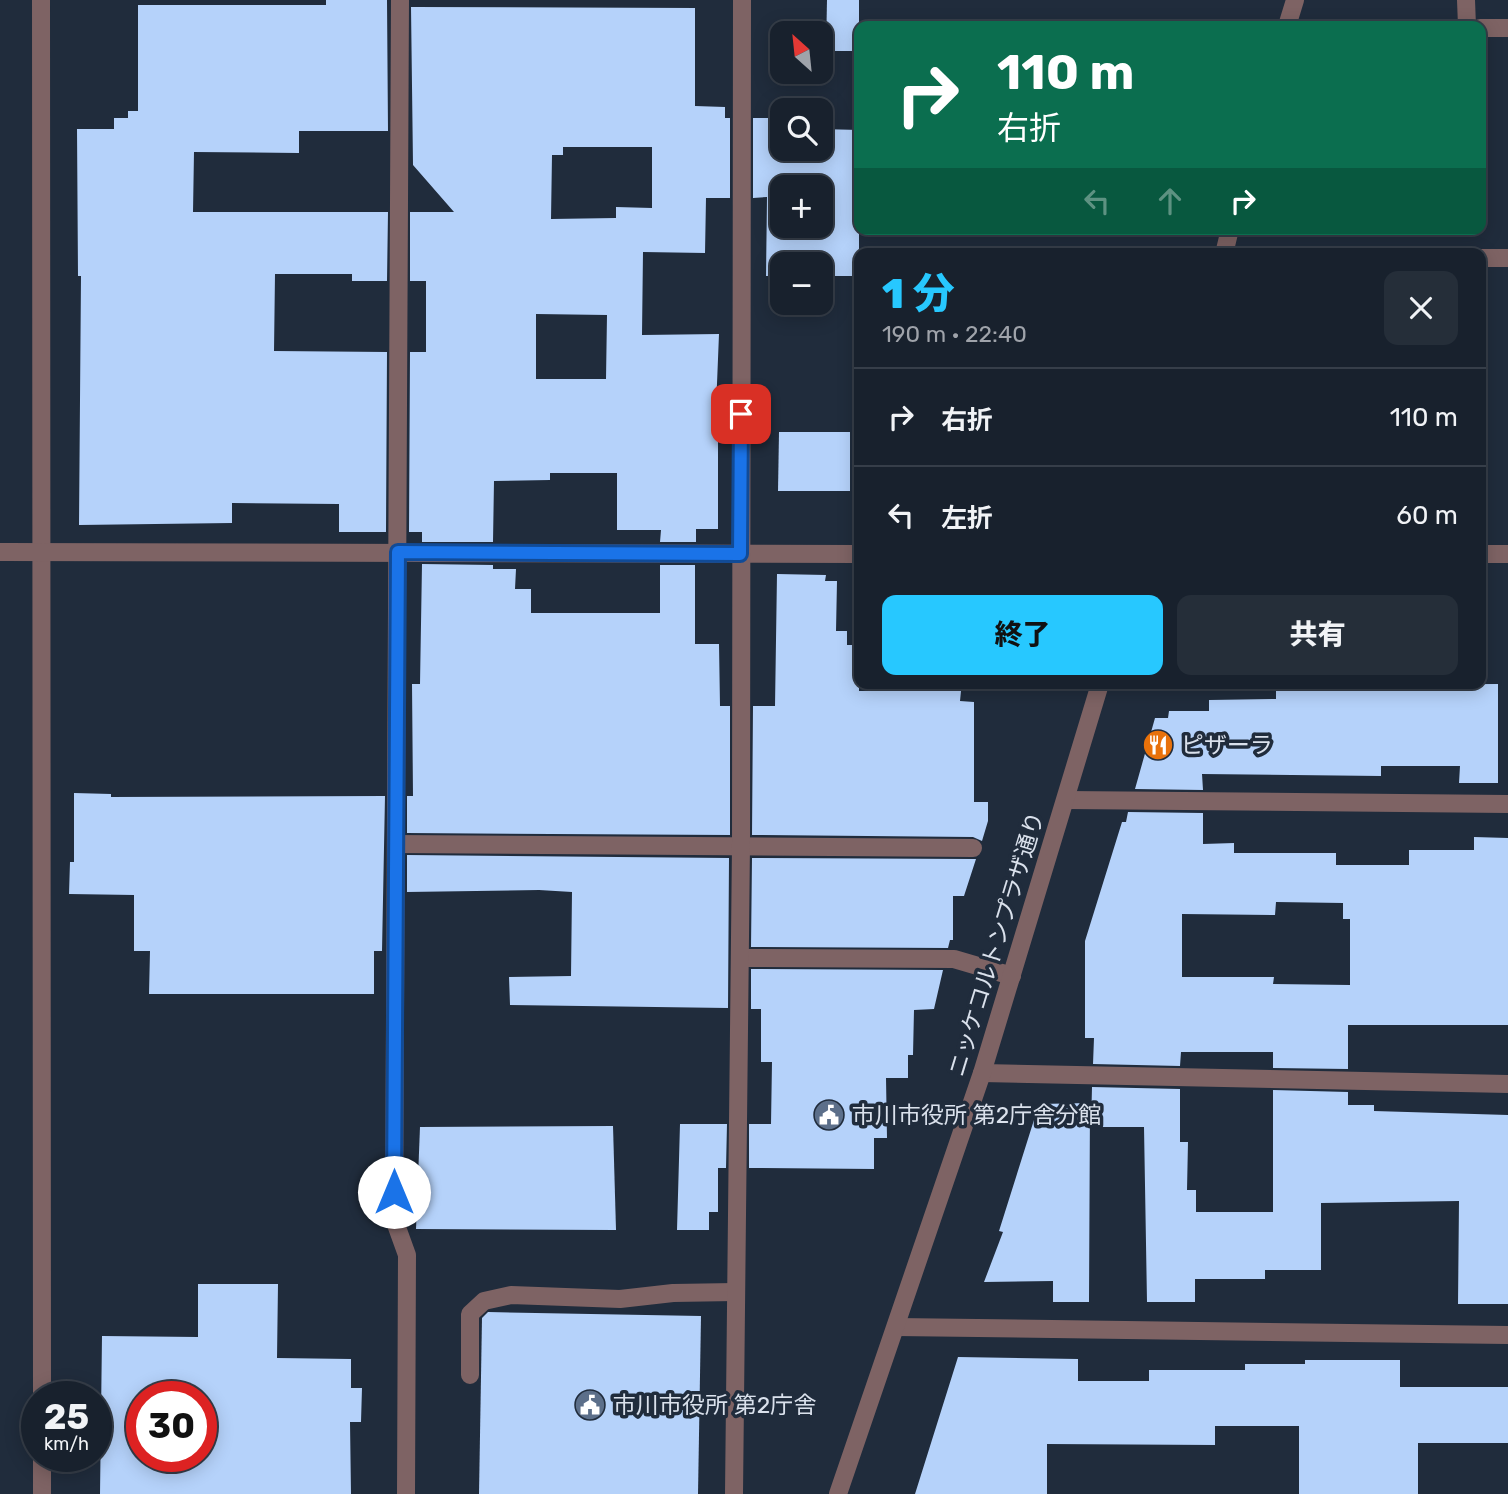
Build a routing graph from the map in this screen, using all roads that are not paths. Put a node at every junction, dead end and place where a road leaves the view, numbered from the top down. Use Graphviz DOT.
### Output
graph roads {
  1 [pos="41,0"];
  2 [pos="400,0"];
  3 [pos="742,0"];
  4 [pos="1295,0"];
  5 [pos="1466,0"];
  6 [pos="1289,21"];
  7 [pos="1467,21"];
  8 [pos="1486,28"];
  9 [pos="1508,28"];
  10 [pos="1486,258"];
  11 [pos="1508,258"];
  12 [pos="0,552"];
  13 [pos="41,552"];
  14 [pos="398,552"];
  15 [pos="740,554"];
  16 [pos="854,554"];
  17 [pos="1486,554"];
  18 [pos="1508,554"];
  19 [pos="1099,689"];
  20 [pos="1066,800"];
  21 [pos="1508,804"];
  22 [pos="396,844"];
  23 [pos="741,844"];
  24 [pos="973,848"];
  25 [pos="740,958"];
  26 [pos="1012,976"];
  27 [pos="982,1073"];
  28 [pos="1508,1084"];
  29 [pos="735,1292"];
  30 [pos="896,1327"];
  31 [pos="1508,1335"];
  32 [pos="470,1375"];
  33 [pos="42,1381"];
  34 [pos="42,1472"];
  35 [pos="42,1494"];
  36 [pos="406,1494"];
  37 [pos="734,1494"];
  38 [pos="838,1494"];
  1 -- 13 [label="street"];
  2 -- 14 [label="street"];
  3 -- 15 [label="street"];
  4 -- 6 [label="street"];
  5 -- 7 [label="street"];
  8 -- 9 [label="street"];
  10 -- 11 [label="street"];
  12 -- 13 [label="street"];
  13 -- 14 [label="street"];
  13 -- 33 [label="street"];
  14 -- 15 [label="street"];
  14 -- 22 [label="street"];
  15 -- 16 [label="street"];
  15 -- 23 [label="street"];
  17 -- 18 [label="street"];
  19 -- 20 [label="street, ニッケコルトンプラザ通り"];
  20 -- 21 [label="street"];
  20 -- 26 [label="street, ニッケコルトンプラザ通り"];
  22 -- 23 [label="street"];
  22 -- 36 [label="street"];
  23 -- 24 [label="street"];
  23 -- 25 [label="street"];
  25 -- 26 [label="street"];
  25 -- 29 [label="street"];
  26 -- 27 [label="street, ニッケコルトンプラザ通り"];
  27 -- 28 [label="street"];
  27 -- 30 [label="street, ニッケコルトンプラザ通り"];
  29 -- 32 [label="street"];
  29 -- 37 [label="street"];
  30 -- 31 [label="street"];
  30 -- 38 [label="street, ニッケコルトンプラザ通り"];
  34 -- 35 [label="street"];
}
